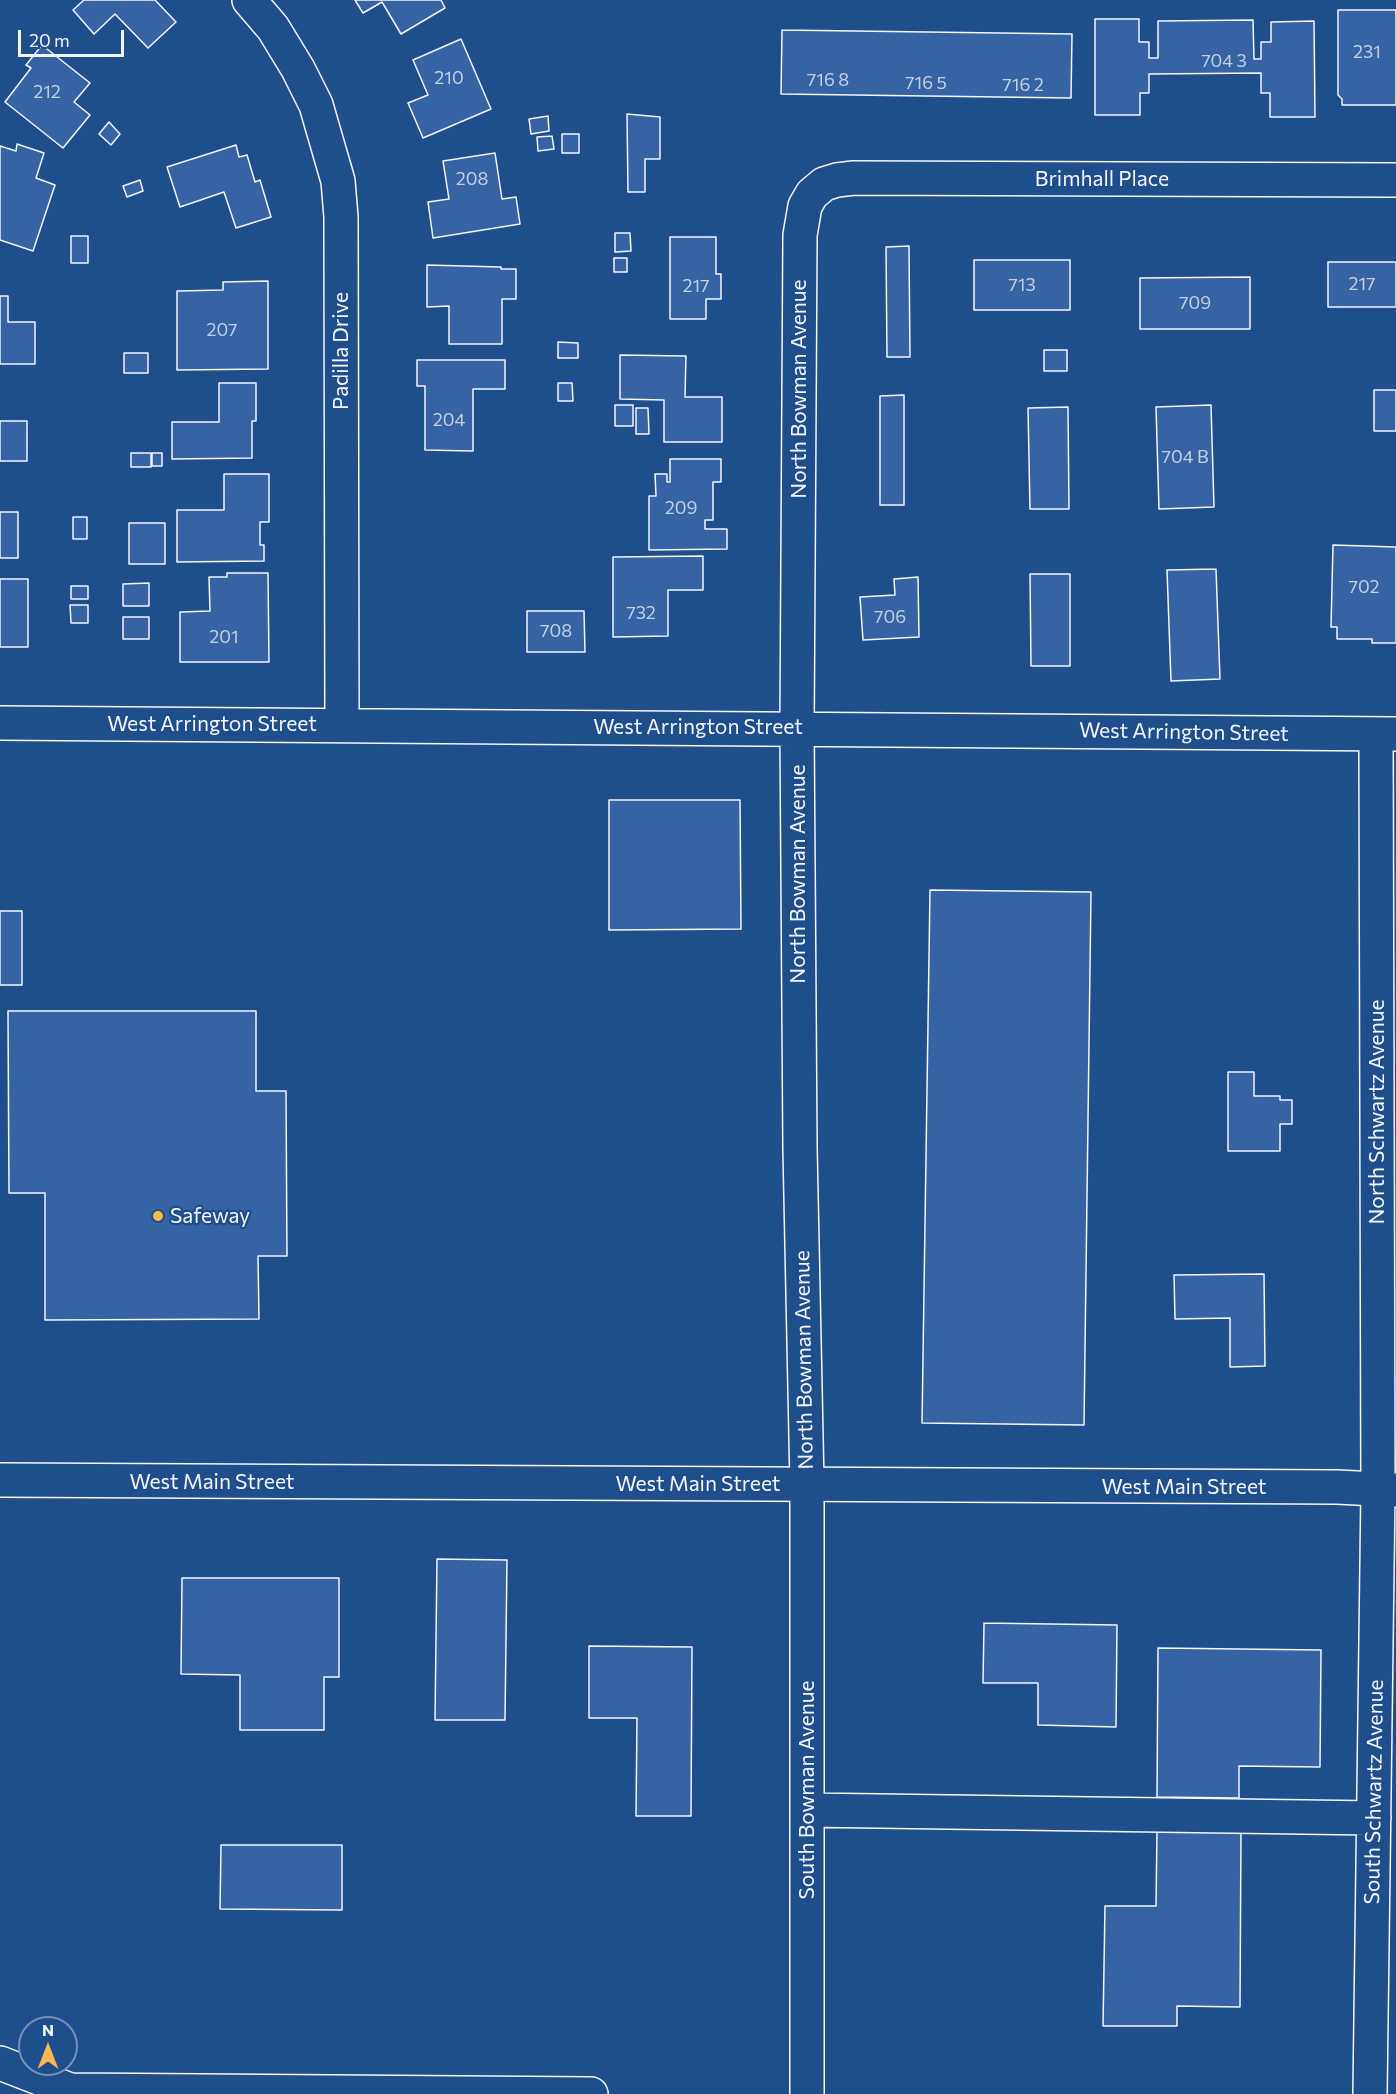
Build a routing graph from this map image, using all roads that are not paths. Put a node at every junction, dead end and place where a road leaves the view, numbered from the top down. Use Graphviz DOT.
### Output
graph roads {
  1 [pos="249,0"];
  2 [pos="1396,180"];
  3 [pos="812,194"];
  4 [pos="0,723"];
  5 [pos="342,725"];
  6 [pos="797,728"];
  7 [pos="1386,734"];
  8 [pos="1386,1152"];
  9 [pos="0,1480"];
  10 [pos="807,1485"];
  11 [pos="1387,1490"];
  12 [pos="807,1810"];
  13 [pos="1374,1818"];
  14 [pos="0,2063"];
  15 [pos="65,2092"];
  16 [pos="170,2092"];
  17 [pos="491,2094"];
  18 [pos="591,2094"];
  19 [pos="807,2094"];
  20 [pos="1370,2094"];
  1 -- 5 [label="street, Padilla Drive"];
  2 -- 3 [label="street, Brimhall Place"];
  3 -- 6 [label="street, North Bowman Avenue"];
  4 -- 5 [label="street, West Arrington Street"];
  5 -- 6 [label="street, West Arrington Street"];
  6 -- 7 [label="street, West Arrington Street"];
  6 -- 10 [label="street, North Bowman Avenue"];
  7 -- 8 [label="street, North Schwartz Avenue"];
  8 -- 11 [label="street, North Schwartz Avenue"];
  9 -- 10 [label="street, West Main Street"];
  10 -- 11 [label="street, West Main Street"];
  10 -- 12 [label="street, South Bowman Avenue"];
  11 -- 13 [label="street, South Schwartz Avenue"];
  12 -- 13 [label="street"];
  12 -- 19 [label="street, South Bowman Avenue"];
  13 -- 20 [label="street, South Schwartz Avenue"];
  14 -- 15 [label="street"];
  15 -- 16 [label="street"];
  16 -- 17 [label="street"];
  17 -- 18 [label="street"];
}
